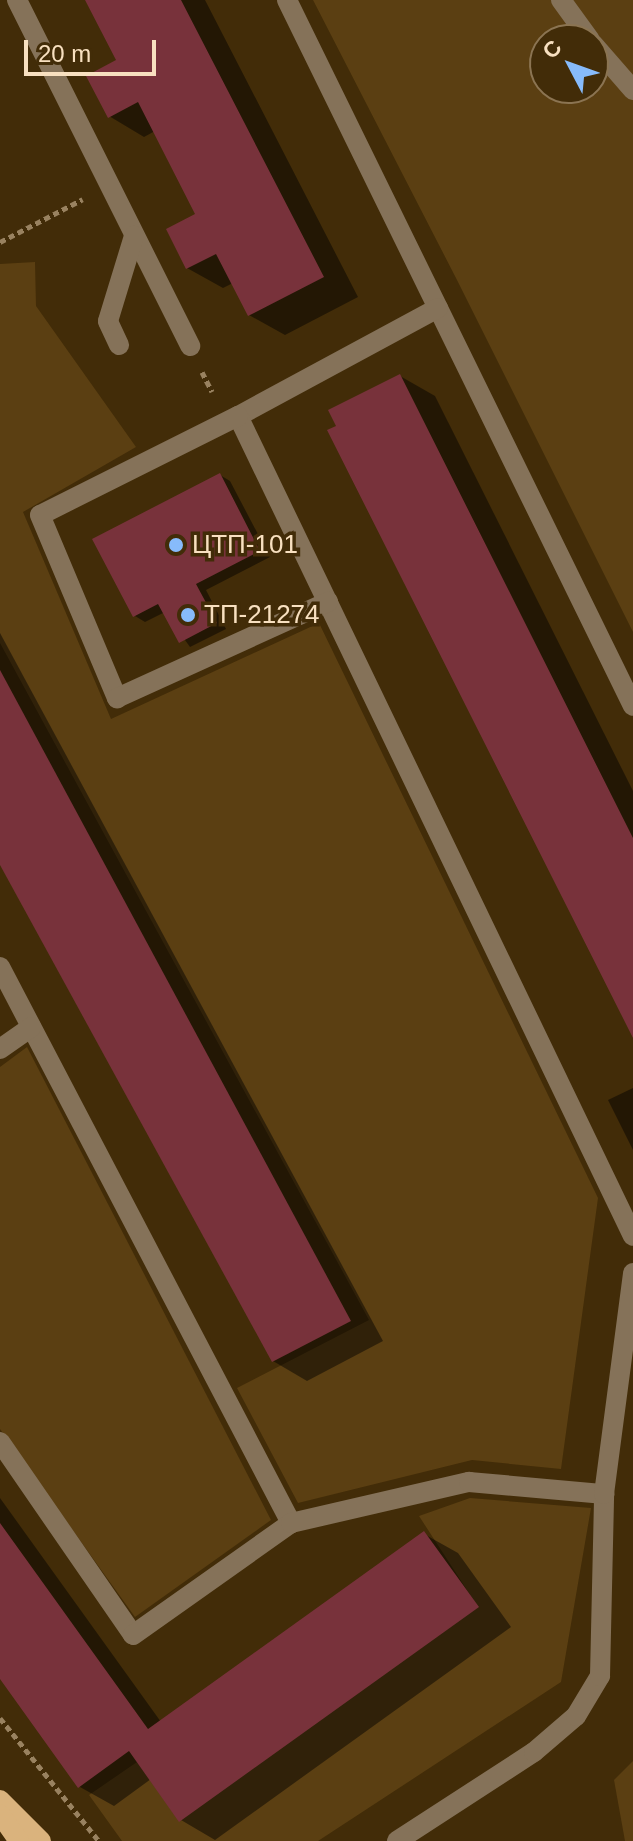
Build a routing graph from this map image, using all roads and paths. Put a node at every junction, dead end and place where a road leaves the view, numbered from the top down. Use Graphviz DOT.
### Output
graph roads {
  1 [pos="17,0"];
  2 [pos="287,0"];
  3 [pos="561,0"];
  4 [pos="579,24"];
  5 [pos="609,62"];
  6 [pos="633,90"];
  7 [pos="60,211"];
  8 [pos="134,236"];
  9 [pos="0,242"];
  10 [pos="438,308"];
  11 [pos="119,345"];
  12 [pos="190,346"];
  13 [pos="238,416"];
  14 [pos="328,602"];
  15 [pos="633,706"];
  16 [pos="0,967"];
  17 [pos="31,1027"];
  18 [pos="0,1049"];
  19 [pos="633,1236"];
  20 [pos="633,1273"];
  21 [pos="0,1442"];
  22 [pos="604,1494"];
  23 [pos="291,1523"];
  24 [pos="0,1718"];
  25 [pos="0,1800"];
  26 [pos="0,1814"];
  27 [pos="19,1841"];
  28 [pos="41,1841"];
  29 [pos="99,1841"];
  30 [pos="397,1841"];
  1 -- 8 [label="street"];
  2 -- 10 [label="street"];
  3 -- 4 [label="street"];
  5 -- 6 [label="street"];
  7 -- 9 [label="path"];
  8 -- 11 [label="street"];
  8 -- 12 [label="street"];
  10 -- 13 [label="street"];
  10 -- 15 [label="street"];
  13 -- 14 [label="street"];
  13 -- 14 [label="street"];
  14 -- 19 [label="street"];
  16 -- 17 [label="street"];
  17 -- 18 [label="street"];
  17 -- 23 [label="street"];
  20 -- 22 [label="street"];
  21 -- 23 [label="street"];
  22 -- 23 [label="street"];
  22 -- 30 [label="street"];
  24 -- 29 [label="path"];
  25 -- 28 [label="main road"];
  26 -- 27 [label="main road"];
}
